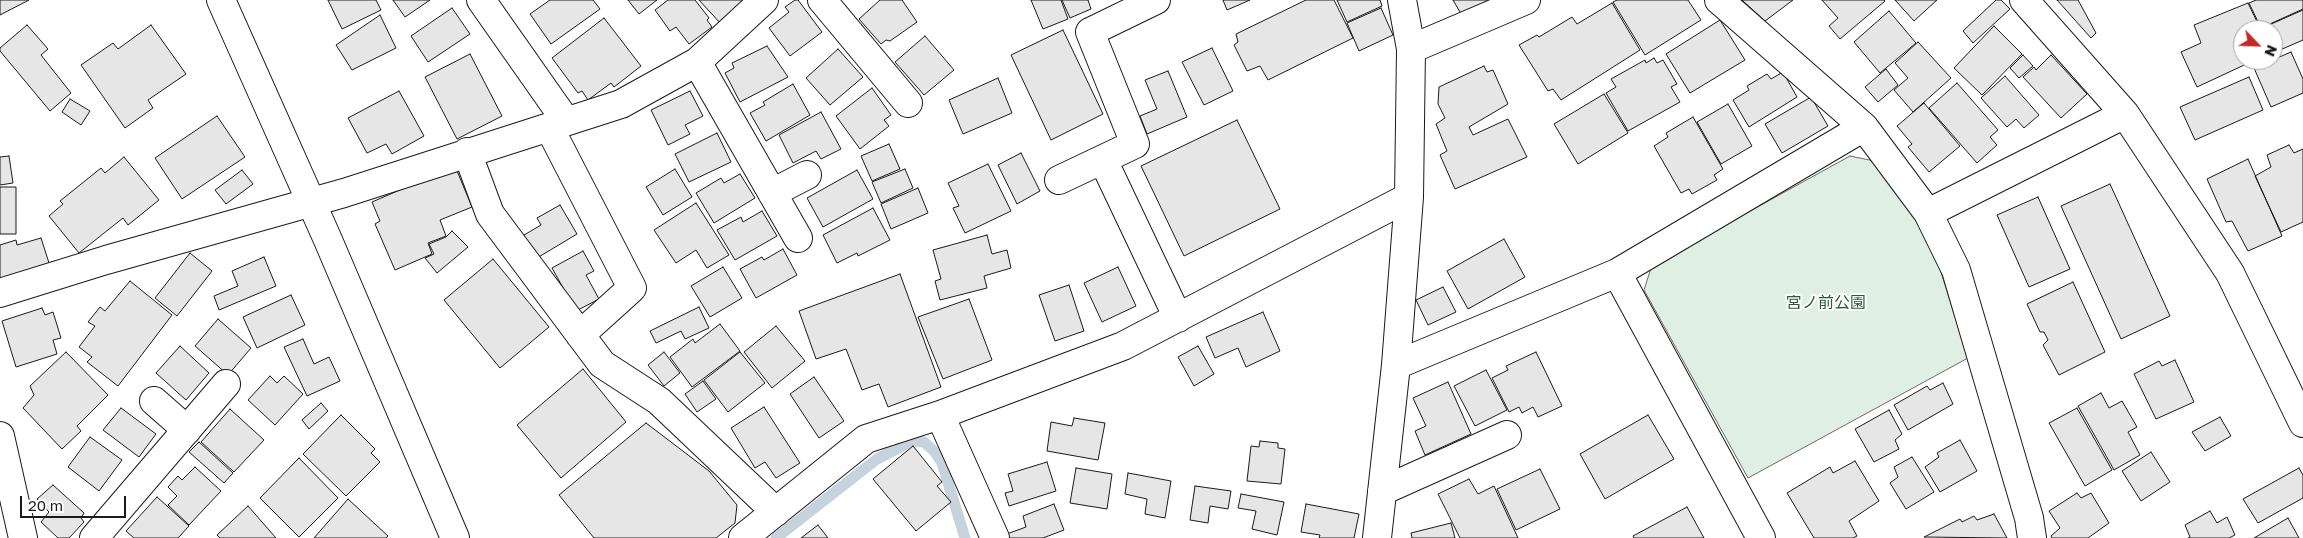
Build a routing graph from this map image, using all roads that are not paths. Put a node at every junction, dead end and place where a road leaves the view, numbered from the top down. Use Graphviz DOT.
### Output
graph roads {
  1 [pos="221,0"];
  2 [pos="481,0"];
  3 [pos="764,0"];
  4 [pos="822,0"];
  5 [pos="1156,0"];
  6 [pos="1402,0"];
  7 [pos="1526,0"];
  8 [pos="1719,0"];
  9 [pos="2024,0"];
  10 [pos="1411,50"];
  11 [pos="697,62"];
  12 [pos="908,103"];
  13 [pos="2125,114"];
  14 [pos="558,124"];
  15 [pos="1864,127"];
  16 [pos="467,152"];
  17 [pos="1103,160"];
  18 [pos="807,175"];
  19 [pos="1059,180"];
  20 [pos="772,193"];
  21 [pos="1408,196"];
  22 [pos="311,201"];
  23 [pos="1928,213"];
  24 [pos="798,238"];
  25 [pos="1617,273"];
  26 [pos="0,293"];
  27 [pos="1178,318"];
  28 [pos="580,334"];
  29 [pos="1396,365"];
  30 [pos="226,384"];
  31 [pos="154,401"];
  32 [pos="940,415"];
  33 [pos="2303,424"];
  34 [pos="187,430"];
  35 [pos="1507,435"];
  36 [pos="0,436"];
  37 [pos="1382,492"];
  38 [pos="776,512"];
  39 [pos="23,538"];
  40 [pos="94,538"];
  41 [pos="455,538"];
  42 [pos="744,538"];
  43 [pos="995,538"];
  44 [pos="1377,538"];
  45 [pos="1761,538"];
  46 [pos="2032,538"];
  1 -- 22 [label="street"];
  2 -- 14 [label="street"];
  3 -- 11 [label="street"];
  4 -- 12 [label="street"];
  5 -- 17 [label="street"];
  6 -- 10 [label="street"];
  7 -- 10 [label="street"];
  8 -- 15 [label="street"];
  9 -- 13 [label="street"];
  10 -- 21 [label="street"];
  11 -- 14 [label="street"];
  11 -- 20 [label="street"];
  13 -- 23 [label="street"];
  13 -- 33 [label="street"];
  14 -- 16 [label="street"];
  14 -- 28 [label="street"];
  15 -- 23 [label="street"];
  15 -- 25 [label="street"];
  16 -- 22 [label="street"];
  16 -- 28 [label="street"];
  17 -- 19 [label="street"];
  17 -- 27 [label="street"];
  18 -- 20 [label="street"];
  20 -- 24 [label="street"];
  21 -- 27 [label="street"];
  21 -- 29 [label="street"];
  22 -- 26 [label="street"];
  22 -- 41 [label="street"];
  23 -- 46 [label="street"];
  25 -- 29 [label="street"];
  25 -- 45 [label="street"];
  27 -- 32 [label="street"];
  28 -- 38 [label="street"];
  29 -- 37 [label="street"];
  30 -- 34 [label="street"];
  31 -- 34 [label="street"];
  32 -- 38 [label="street"];
  32 -- 43 [label="street"];
  34 -- 40 [label="street"];
  35 -- 37 [label="street"];
  36 -- 39 [label="street"];
  37 -- 44 [label="street"];
  38 -- 42 [label="street"];
}
